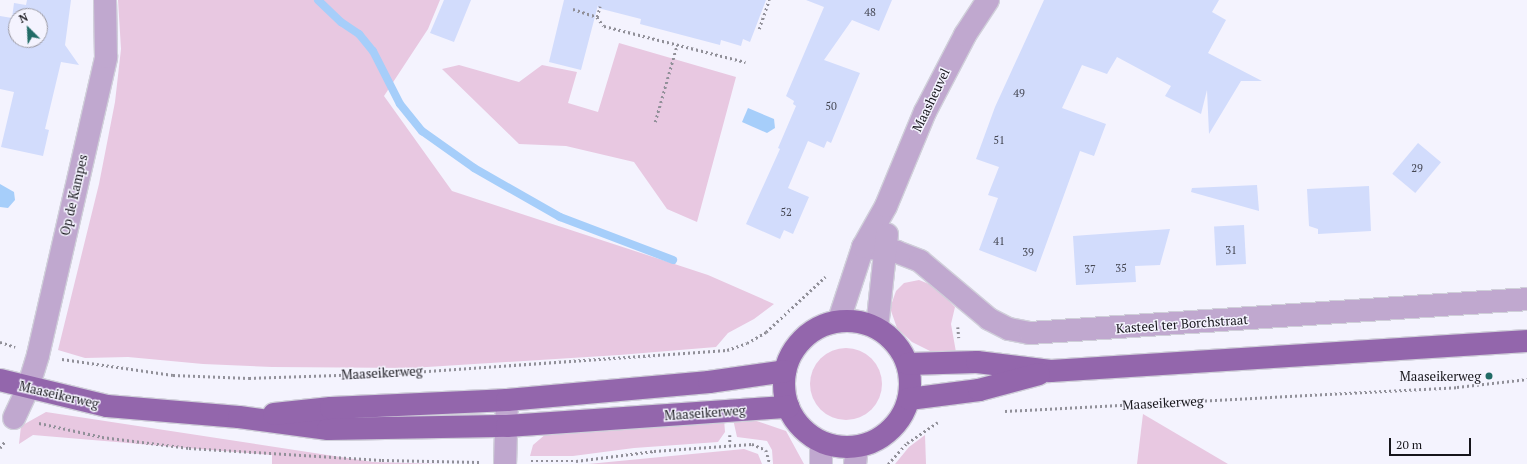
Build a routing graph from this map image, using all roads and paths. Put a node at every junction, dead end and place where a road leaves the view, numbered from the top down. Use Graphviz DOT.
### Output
graph roads {
  1 [pos="105,0"];
  2 [pos="769,0"];
  3 [pos="988,0"];
  4 [pos="600,6"];
  5 [pos="572,9"];
  6 [pos="597,17"];
  7 [pos="759,29"];
  8 [pos="677,45"];
  9 [pos="745,62"];
  10 [pos="655,122"];
  11 [pos="886,206"];
  12 [pos="863,246"];
  13 [pos="887,250"];
  14 [pos="823,280"];
  15 [pos="1527,299"];
  16 [pos="839,320"];
  17 [pos="877,328"];
  18 [pos="1527,341"];
  19 [pos="38,355"];
  20 [pos="908,364"];
  21 [pos="785,370"];
  22 [pos="1050,371"];
  23 [pos="1527,379"];
  24 [pos="0,380"];
  25 [pos="28,388"];
  26 [pos="909,398"];
  27 [pos="507,400"];
  28 [pos="788,407"];
  29 [pos="999,411"];
  30 [pos="239,417"];
  31 [pos="14,418"];
  32 [pos="946,418"];
  33 [pos="507,426"];
  34 [pos="821,442"];
  35 [pos="730,445"];
  36 [pos="856,455"];
  37 [pos="505,464"];
  38 [pos="770,464"];
  39 [pos="821,464"];
  40 [pos="888,464"];
  1 -- 19 [label="street, Op de Kampes"];
  2 -- 7 [label="path"];
  3 -- 11 [label="street, Maasheuvel"];
  4 -- 6 [label="path"];
  5 -- 6 [label="path"];
  6 -- 8 [label="path"];
  8 -- 9 [label="path"];
  8 -- 10 [label="path"];
  11 -- 12 [label="street, Maasheuvel"];
  11 -- 13 [label="street, Maasheuvel"];
  12 -- 13 [label="street, Kasteel ter Borchstraat"];
  12 -- 16 [label="street, Maasheuvel"];
  13 -- 15 [label="street, Kasteel ter Borchstraat"];
  13 -- 17 [label="street, Maasheuvel"];
  14 -- 19 [label="path, Maaseikerweg"];
  16 -- 17 [label="main road"];
  16 -- 21 [label="main road"];
  17 -- 20 [label="main road"];
  18 -- 22 [label="main road"];
  19 -- 25 [label="street, Op de Kampes"];
  20 -- 22 [label="main road"];
  20 -- 26 [label="main road"];
  21 -- 27 [label="main road, Maaseikerweg"];
  21 -- 28 [label="main road"];
  22 -- 26 [label="main road"];
  23 -- 29 [label="path, Maaseikerweg"];
  24 -- 25 [label="main road, Maaseikerweg"];
  25 -- 30 [label="main road, Maaseikerweg"];
  25 -- 31 [label="street, Op de Kampes"];
  26 -- 36 [label="main road"];
  27 -- 30 [label="main road, Maaseikerweg"];
  27 -- 33 [label="street"];
  28 -- 33 [label="main road, Maaseikerweg"];
  28 -- 34 [label="main road"];
  30 -- 33 [label="main road, Maaseikerweg"];
  32 -- 40 [label="path"];
  33 -- 37 [label="street"];
  34 -- 36 [label="main road"];
  34 -- 39 [label="street"];
  35 -- 38 [label="path"];
}
